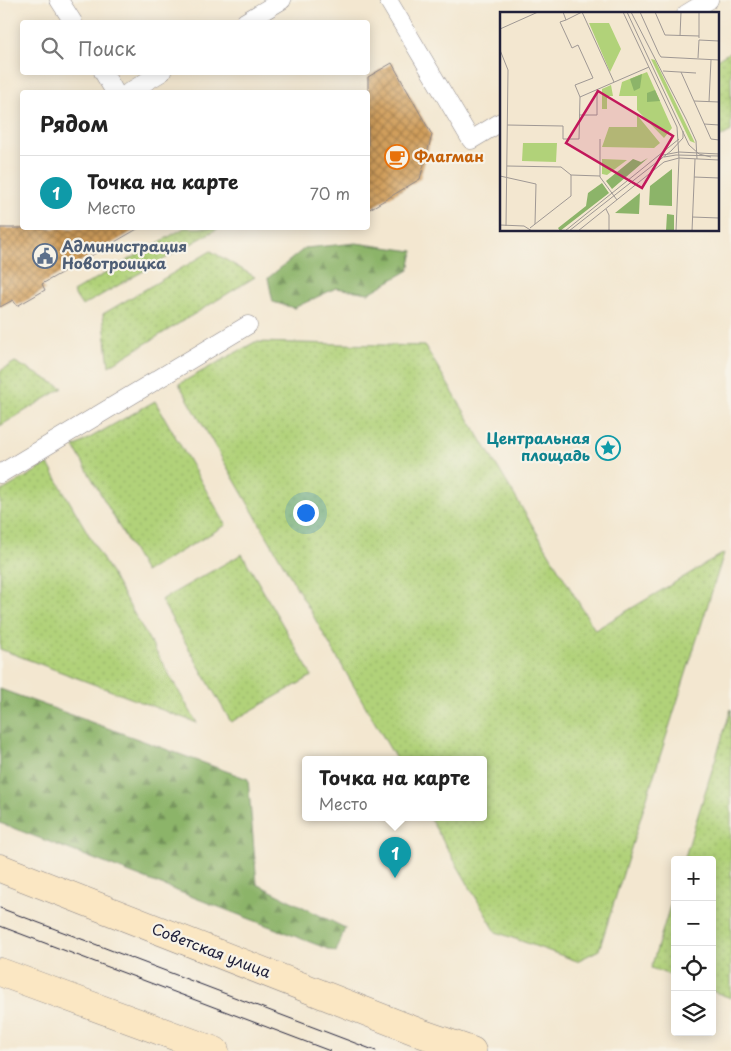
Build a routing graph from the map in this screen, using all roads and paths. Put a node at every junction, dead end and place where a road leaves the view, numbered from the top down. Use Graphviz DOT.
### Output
graph roads {
  1 [pos="59,0"];
  2 [pos="282,0"];
  3 [pos="388,0"];
  4 [pos="709,0"];
  5 [pos="689,12"];
  6 [pos="72,20"];
  7 [pos="248,20"];
  8 [pos="105,75"];
  9 [pos="157,75"];
  10 [pos="114,90"];
  11 [pos="132,90"];
  12 [pos="500,123"];
  13 [pos="248,325"];
  14 [pos="0,474"];
  15 [pos="0,868"];
  16 [pos="0,972"];
  17 [pos="423,1034"];
  18 [pos="214,1051"];
  19 [pos="448,1051"];
  20 [pos="472,1051"];
  1 -- 6 [label="lane"];
  2 -- 7 [label="lane"];
  3 -- 12 [label="lane"];
  4 -- 5 [label="lane"];
  8 -- 10 [label="lane"];
  9 -- 11 [label="lane"];
  13 -- 14 [label="lane"];
  15 -- 17 [label="main road, Советская улица"];
  16 -- 18 [label="main road"];
  17 -- 19 [label="main road, Советская улица"];
  17 -- 20 [label="main road, Советская улица"];
}
